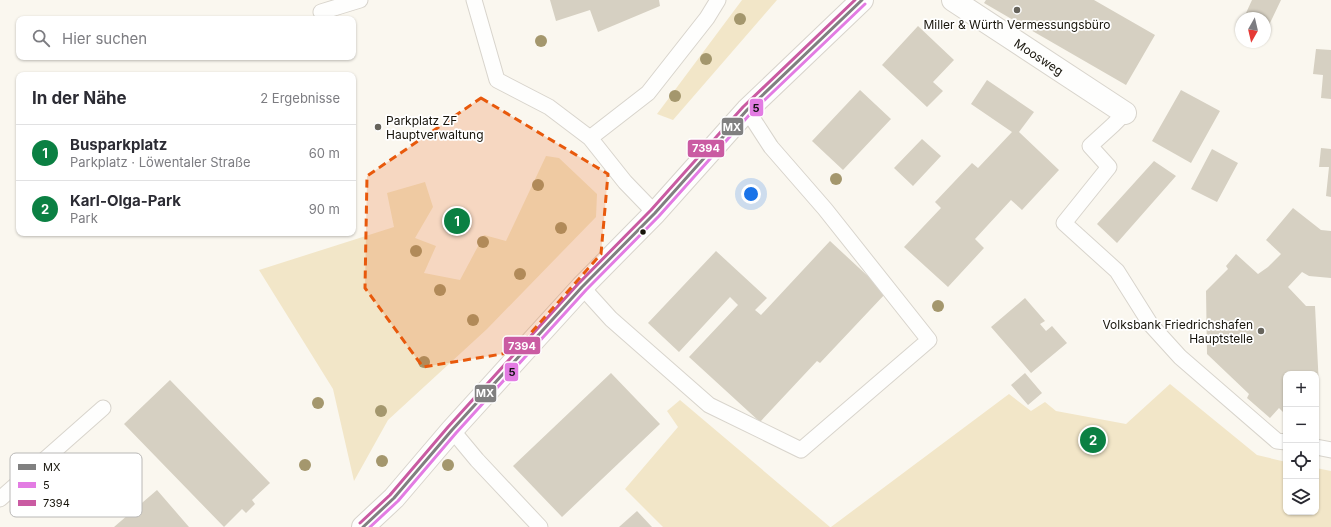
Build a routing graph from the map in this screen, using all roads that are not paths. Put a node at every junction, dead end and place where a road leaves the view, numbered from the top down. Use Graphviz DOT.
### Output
graph roads {
  1 [pos="360,0"];
  2 [pos="474,0"];
  3 [pos="718,0"];
  4 [pos="862,0"];
  5 [pos="953,0"];
  6 [pos="321,12"];
  7 [pos="746,110"];
  8 [pos="1125,113"];
  9 [pos="590,138"];
  10 [pos="655,213"];
  11 [pos="582,287"];
  12 [pos="103,408"];
  13 [pos="452,430"];
  14 [pos="1283,442"];
  15 [pos="1319,448"];
  16 [pos="1331,450"];
  17 [pos="52,453"];
  18 [pos="10,490"];
  19 [pos="0,499"];
  20 [pos="363,527"];
  21 [pos="540,527"];
  1 -- 6 [label="lane"];
  2 -- 9 [label="lane"];
  3 -- 9 [label="lane"];
  4 -- 7 [label="street"];
  5 -- 8 [label="street, Moosweg"];
  7 -- 10 [label="street"];
  7 -- 11 [label="lane"];
  8 -- 14 [label="lane"];
  9 -- 10 [label="lane"];
  10 -- 11 [label="street"];
  11 -- 13 [label="street"];
  12 -- 17 [label="lane"];
  13 -- 20 [label="street"];
  13 -- 21 [label="lane"];
  15 -- 16 [label="lane"];
  18 -- 19 [label="lane"];
}
